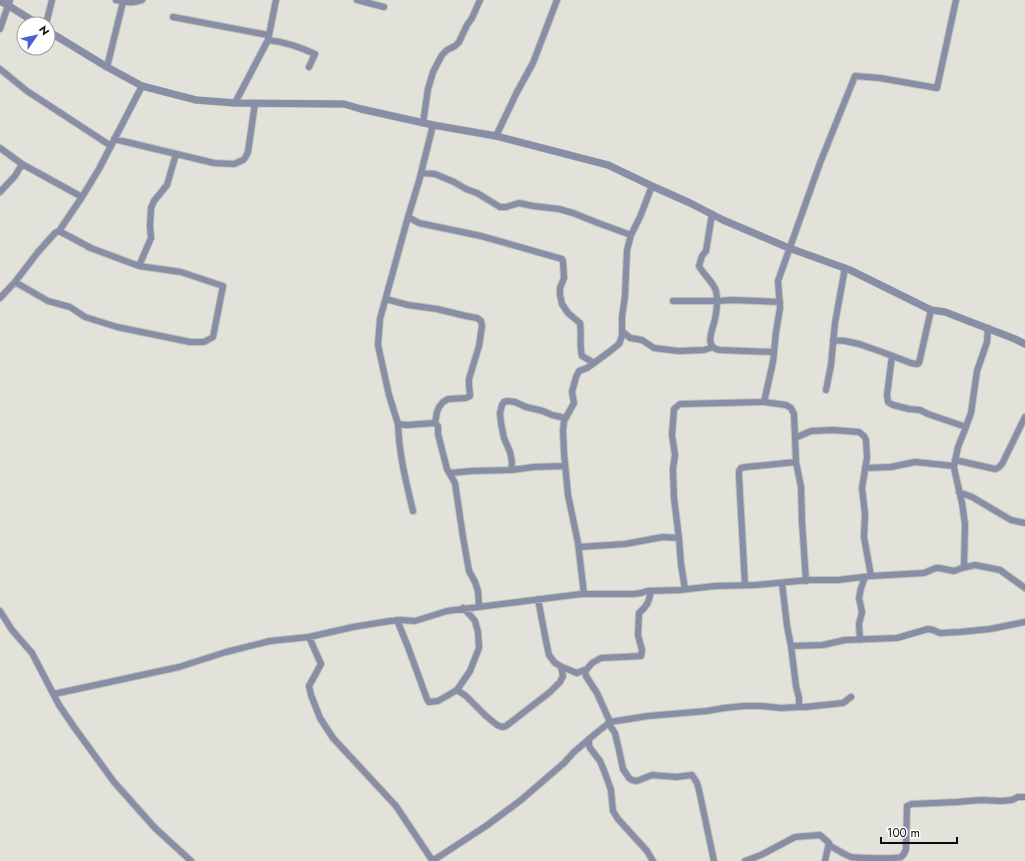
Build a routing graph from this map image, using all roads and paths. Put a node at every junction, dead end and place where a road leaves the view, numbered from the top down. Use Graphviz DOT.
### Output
graph roads {
  1 [pos="52,0"];
  2 [pos="116,0"];
  3 [pos="142,0"];
  4 [pos="276,0"];
  5 [pos="357,0"];
  6 [pos="480,0"];
  7 [pos="557,0"];
  8 [pos="956,0"];
  9 [pos="0,2"];
  10 [pos="123,2"];
  11 [pos="10,3"];
  12 [pos="384,7"];
  13 [pos="27,16"];
  14 [pos="48,16"];
  15 [pos="173,17"];
  16 [pos="0,29"];
  17 [pos="56,36"];
  18 [pos="268,38"];
  19 [pos="107,67"];
  20 [pos="309,67"];
  21 [pos="0,69"];
  22 [pos="142,86"];
  23 [pos="235,103"];
  24 [pos="255,103"];
  25 [pos="423,123"];
  26 [pos="434,125"];
  27 [pos="496,136"];
  28 [pos="114,139"];
  29 [pos="111,146"];
  30 [pos="0,148"];
  31 [pos="176,154"];
  32 [pos="22,164"];
  33 [pos="421,173"];
  34 [pos="652,186"];
  35 [pos="0,192"];
  36 [pos="82,197"];
  37 [pos="712,214"];
  38 [pos="408,217"];
  39 [pos="59,231"];
  40 [pos="631,235"];
  41 [pos="789,248"];
  42 [pos="139,266"];
  43 [pos="846,268"];
  44 [pos="15,282"];
  45 [pos="0,298"];
  46 [pos="386,299"];
  47 [pos="673,301"];
  48 [pos="718,301"];
  49 [pos="780,302"];
  50 [pos="931,310"];
  51 [pos="988,328"];
  52 [pos="622,331"];
  53 [pos="833,340"];
  54 [pos="1025,344"];
  55 [pos="713,347"];
  56 [pos="774,352"];
  57 [pos="892,356"];
  58 [pos="594,363"];
  59 [pos="826,390"];
  60 [pos="764,402"];
  61 [pos="1025,417"];
  62 [pos="565,418"];
  63 [pos="435,422"];
  64 [pos="398,424"];
  65 [pos="966,426"];
  66 [pos="795,438"];
  67 [pos="796,462"];
  68 [pos="954,463"];
  69 [pos="565,466"];
  70 [pos="865,468"];
  71 [pos="511,470"];
  72 [pos="450,473"];
  73 [pos="960,492"];
  74 [pos="413,511"];
  75 [pos="1025,523"];
  76 [pos="679,538"];
  77 [pos="579,547"];
  78 [pos="964,567"];
  79 [pos="868,576"];
  80 [pos="806,581"];
  81 [pos="782,583"];
  82 [pos="746,585"];
  83 [pos="1025,588"];
  84 [pos="685,589"];
  85 [pos="651,591"];
  86 [pos="584,594"];
  87 [pos="538,600"];
  88 [pos="480,606"];
  89 [pos="463,608"];
  90 [pos="0,611"];
  91 [pos="397,620"];
  92 [pos="1025,622"];
  93 [pos="308,637"];
  94 [pos="860,640"];
  95 [pos="791,646"];
  96 [pos="561,667"];
  97 [pos="585,670"];
  98 [pos="457,690"];
  99 [pos="54,694"];
  100 [pos="851,698"];
  101 [pos="799,707"];
  102 [pos="609,722"];
  103 [pos="589,739"];
  104 [pos="1025,798"];
  105 [pos="829,845"];
  106 [pos="191,861"];
  107 [pos="653,861"];
  108 [pos="714,861"];
  109 [pos="745,861"];
  110 [pos="825,861"];
  1 -- 14 [label="street"];
  2 -- 10 [label="street"];
  3 -- 10 [label="street"];
  4 -- 18 [label="street"];
  5 -- 12 [label="street"];
  6 -- 25 [label="street"];
  7 -- 27 [label="street"];
  8 -- 41 [label="street"];
  9 -- 11 [label="street"];
  10 -- 19 [label="street"];
  11 -- 13 [label="street"];
  11 -- 16 [label="street"];
  15 -- 18 [label="street"];
  17 -- 19 [label="street"];
  18 -- 20 [label="street"];
  18 -- 23 [label="street"];
  19 -- 22 [label="street"];
  21 -- 29 [label="street"];
  22 -- 23 [label="street"];
  22 -- 28 [label="street"];
  23 -- 24 [label="street"];
  24 -- 25 [label="street"];
  24 -- 31 [label="street"];
  25 -- 26 [label="street"];
  26 -- 27 [label="street"];
  26 -- 33 [label="street"];
  27 -- 34 [label="street"];
  28 -- 29 [label="street"];
  28 -- 31 [label="street"];
  29 -- 36 [label="street"];
  30 -- 32 [label="street"];
  31 -- 42 [label="street"];
  32 -- 35 [label="street"];
  32 -- 36 [label="street"];
  33 -- 38 [label="street"];
  33 -- 40 [label="street"];
  34 -- 37 [label="street"];
  34 -- 40 [label="street"];
  36 -- 39 [label="street"];
  37 -- 41 [label="street"];
  37 -- 48 [label="street"];
  38 -- 46 [label="street"];
  38 -- 58 [label="street"];
  39 -- 42 [label="street"];
  39 -- 44 [label="street"];
  40 -- 52 [label="street"];
  41 -- 43 [label="street"];
  41 -- 49 [label="street"];
  42 -- 44 [label="street"];
  43 -- 50 [label="street"];
  43 -- 53 [label="street"];
  44 -- 45 [label="street"];
  46 -- 63 [label="street"];
  46 -- 64 [label="street"];
  47 -- 48 [label="street"];
  48 -- 49 [label="street"];
  48 -- 55 [label="street"];
  49 -- 56 [label="street"];
  50 -- 51 [label="street"];
  50 -- 57 [label="street"];
  51 -- 54 [label="street"];
  51 -- 65 [label="street"];
  52 -- 55 [label="street"];
  52 -- 58 [label="street"];
  53 -- 57 [label="street"];
  53 -- 59 [label="street"];
  55 -- 56 [label="street"];
  56 -- 60 [label="street"];
  57 -- 65 [label="street"];
  58 -- 62 [label="street"];
  60 -- 66 [label="street"];
  60 -- 76 [label="street"];
  61 -- 68 [label="street"];
  62 -- 69 [label="street"];
  62 -- 71 [label="street"];
  63 -- 64 [label="street"];
  63 -- 72 [label="street"];
  64 -- 74 [label="street"];
  65 -- 68 [label="street"];
  66 -- 67 [label="street"];
  66 -- 70 [label="street"];
  67 -- 80 [label="street"];
  67 -- 82 [label="street"];
  68 -- 70 [label="street"];
  68 -- 73 [label="street"];
  69 -- 71 [label="street"];
  69 -- 77 [label="street"];
  70 -- 79 [label="street"];
  71 -- 72 [label="street"];
  72 -- 88 [label="street"];
  73 -- 75 [label="street"];
  73 -- 78 [label="street"];
  76 -- 77 [label="street"];
  76 -- 84 [label="street"];
  77 -- 86 [label="street"];
  78 -- 79 [label="street"];
  78 -- 83 [label="street"];
  79 -- 80 [label="street"];
  79 -- 94 [label="street"];
  80 -- 81 [label="street"];
  81 -- 82 [label="street"];
  81 -- 95 [label="street"];
  82 -- 84 [label="street"];
  84 -- 85 [label="street"];
  85 -- 86 [label="street"];
  85 -- 97 [label="street"];
  86 -- 87 [label="street"];
  87 -- 88 [label="street"];
  87 -- 96 [label="street"];
  88 -- 89 [label="street"];
  89 -- 91 [label="street"];
  89 -- 98 [label="street"];
  90 -- 99 [label="street"];
  91 -- 93 [label="street"];
  91 -- 98 [label="street"];
  92 -- 94 [label="street"];
  93 -- 99 [label="street"];
  93 -- 103 [label="street"];
  94 -- 95 [label="street"];
  95 -- 101 [label="street"];
  96 -- 97 [label="street"];
  96 -- 98 [label="street"];
  97 -- 102 [label="street"];
  99 -- 106 [label="street"];
  100 -- 101 [label="street"];
  101 -- 102 [label="street"];
  102 -- 103 [label="street"];
  102 -- 108 [label="street"];
  103 -- 107 [label="street"];
  104 -- 105 [label="street"];
  105 -- 109 [label="street"];
  105 -- 110 [label="street"];
}
